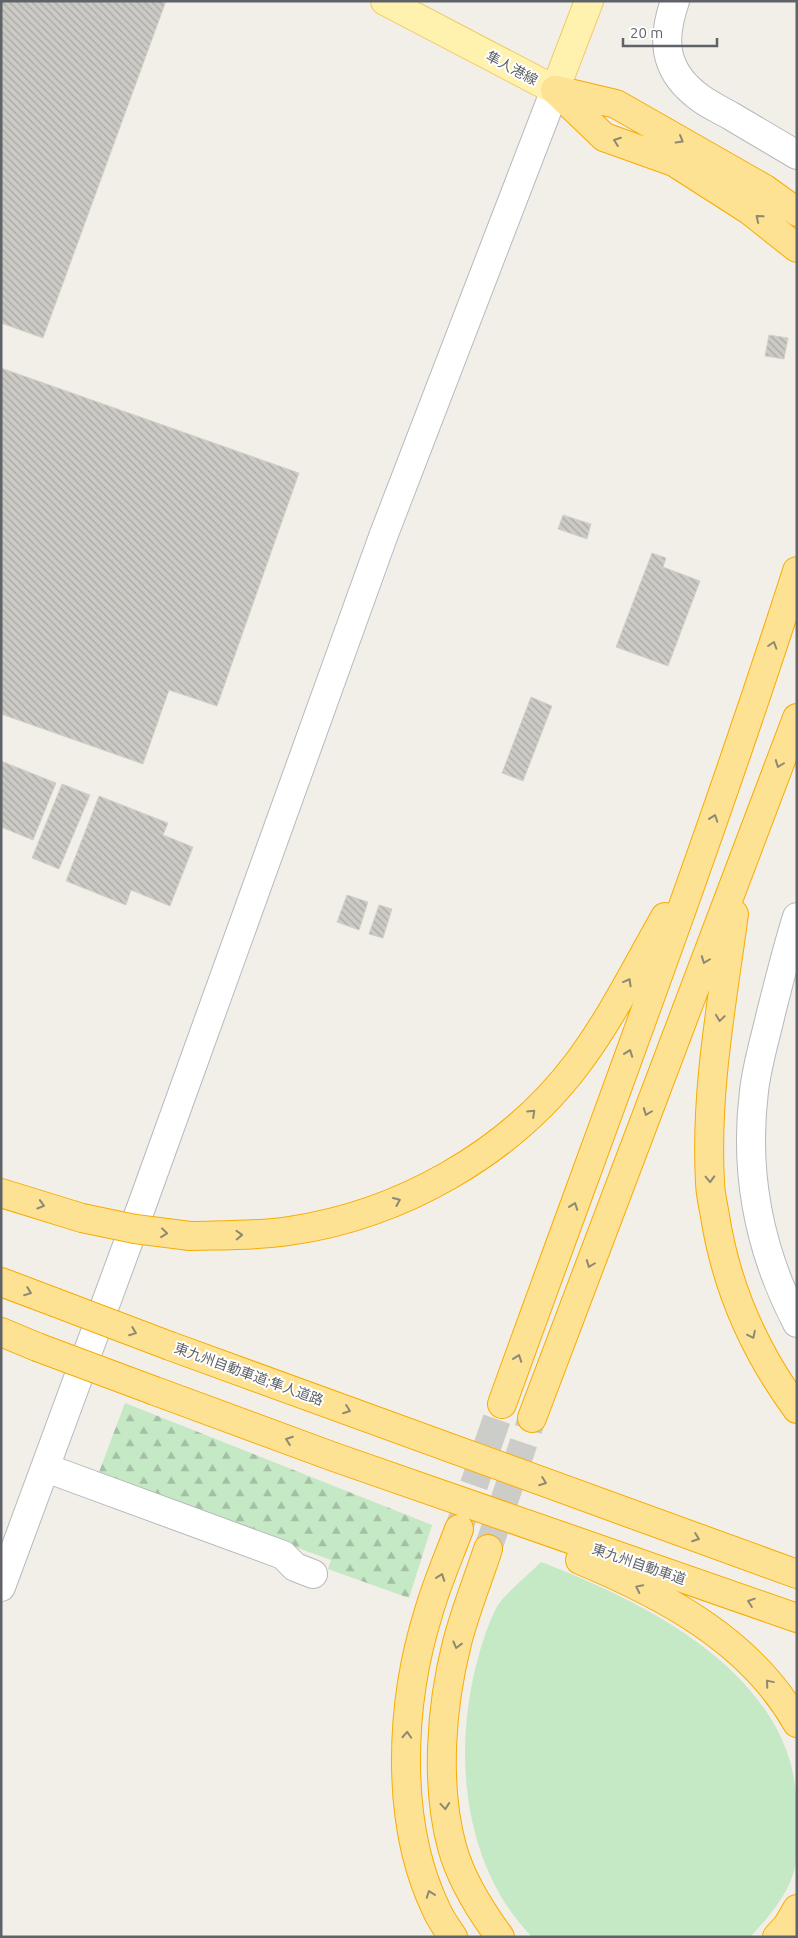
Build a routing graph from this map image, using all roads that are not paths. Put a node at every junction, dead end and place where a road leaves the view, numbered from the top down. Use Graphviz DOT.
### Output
graph roads {
  1 [pos="385,1"];
  2 [pos="589,1"];
  3 [pos="675,1"];
  4 [pos="555,90"];
  5 [pos="797,155"];
  6 [pos="797,212"];
  7 [pos="797,248"];
  8 [pos="797,571"];
  9 [pos="797,718"];
  10 [pos="701,855"];
  11 [pos="740,865"];
  12 [pos="797,917"];
  13 [pos="1,1193"];
  14 [pos="1,1282"];
  15 [pos="797,1323"];
  16 [pos="1,1332"];
  17 [pos="502,1404"];
  18 [pos="797,1409"];
  19 [pos="532,1418"];
  20 [pos="334,1458"];
  21 [pos="46,1468"];
  22 [pos="459,1529"];
  23 [pos="488,1549"];
  24 [pos="313,1574"];
  25 [pos="797,1574"];
  26 [pos="1,1587"];
  27 [pos="797,1618"];
  28 [pos="797,1723"];
  29 [pos="797,1910"];
  30 [pos="453,1937"];
  31 [pos="500,1937"];
  32 [pos="777,1937"];
  1 -- 4 [label="main road, 隼人港線"];
  2 -- 4 [label="main road, 隼人港線"];
  3 -- 5 [label="street"];
  4 -- 6 [label="highway, one-way"];
  7 -- 4 [label="highway, one-way"];
  4 -- 21 [label="street"];
  10 -- 8 [label="highway, one-way"];
  9 -- 11 [label="highway, one-way"];
  13 -- 10 [label="highway, one-way, bridge"];
  17 -- 10 [label="highway, one-way"];
  11 -- 18 [label="highway, one-way"];
  11 -- 19 [label="highway, one-way"];
  12 -- 15 [label="street"];
  14 -- 25 [label="highway, 東九州自動車道;隼人道路, one-way, bridge"];
  20 -- 16 [label="highway, one-way, bridge"];
  27 -- 20 [label="highway, 東九州自動車道, one-way"];
  28 -- 20 [label="highway, one-way"];
  21 -- 24 [label="street"];
  21 -- 26 [label="street"];
  30 -- 22 [label="highway, one-way"];
  23 -- 31 [label="highway, one-way"];
  29 -- 32 [label="highway"];
}
